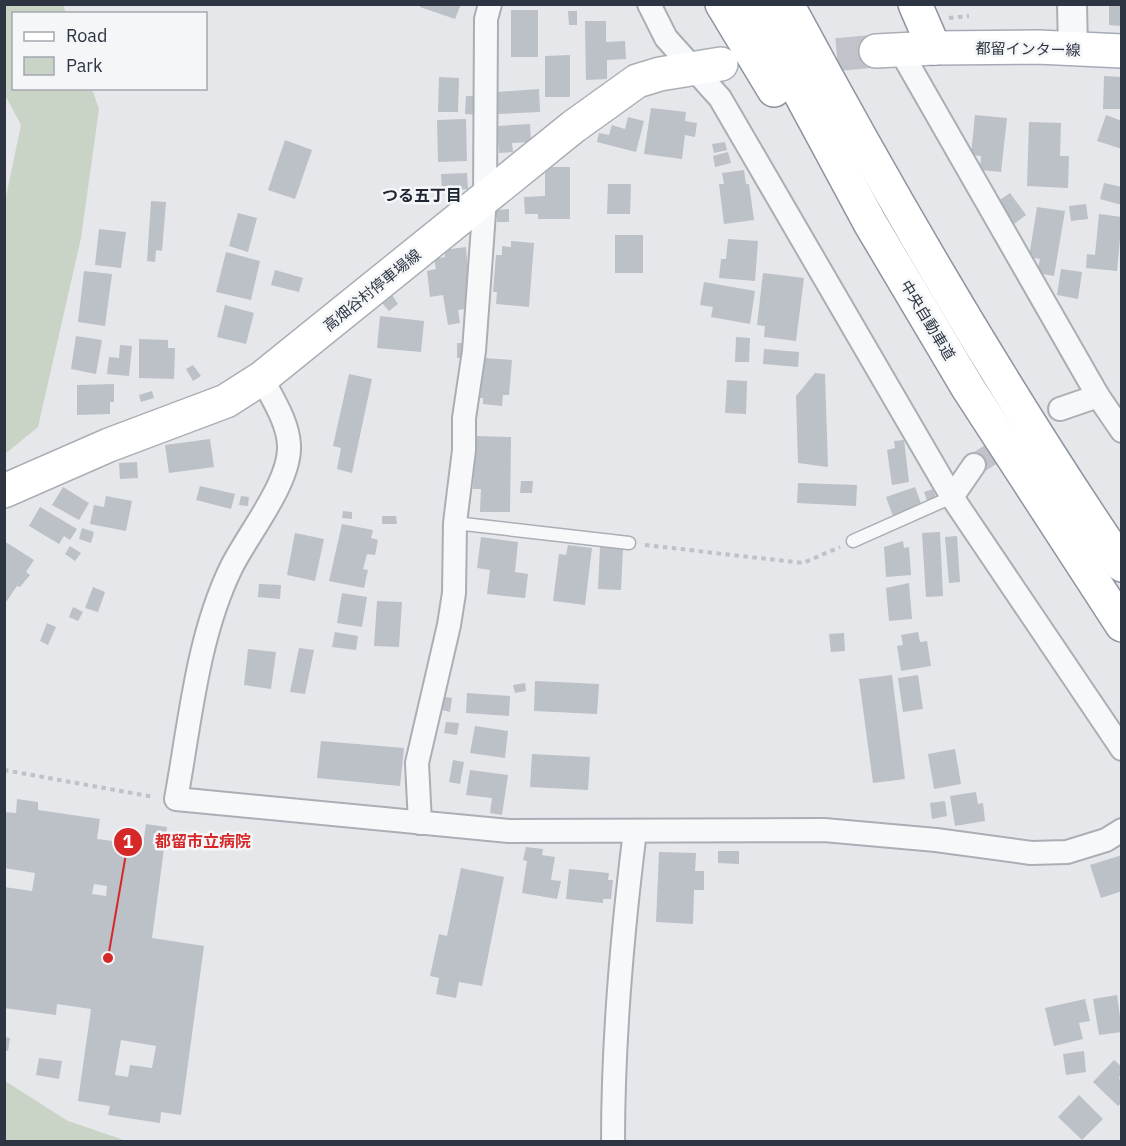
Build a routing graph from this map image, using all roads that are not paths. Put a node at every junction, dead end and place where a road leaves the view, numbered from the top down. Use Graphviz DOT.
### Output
graph roads {
  1 [pos="490,4"];
  2 [pos="648,4"];
  3 [pos="722,4"];
  4 [pos="752,4"];
  5 [pos="786,4"];
  6 [pos="915,4"];
  7 [pos="938,4"];
  8 [pos="1072,4"];
  9 [pos="934,48"];
  10 [pos="1072,49"];
  11 [pos="888,50"];
  12 [pos="1122,51"];
  13 [pos="706,66"];
  14 [pos="485,199"];
  15 [pos="262,378"];
  16 [pos="968,388"];
  17 [pos="1098,396"];
  18 [pos="1060,409"];
  19 [pos="1122,431"];
  20 [pos="974,465"];
  21 [pos="4,491"];
  22 [pos="952,497"];
  23 [pos="455,523"];
  24 [pos="853,541"];
  25 [pos="629,543"];
  26 [pos="1122,566"];
  27 [pos="1122,625"];
  28 [pos="1122,749"];
  29 [pos="420,823"];
  30 [pos="1122,830"];
  31 [pos="635,831"];
  32 [pos="613,1142"];
  1 -- 14 [label="street"];
  2 -- 13 [label="street"];
  3 -- 16 [label="main road"];
  4 -- 16 [label="main road, 中央自動車道"];
  5 -- 26 [label="main road"];
  6 -- 9 [label="main road"];
  7 -- 9 [label="main road"];
  8 -- 10 [label="street"];
  9 -- 10 [label="main road, 都留インター線"];
  9 -- 11 [label="main road"];
  10 -- 12 [label="main road, 都留インター線"];
  11 -- 17 [label="street"];
  13 -- 14 [label="main road, 高畑谷村停車場線"];
  13 -- 22 [label="street"];
  14 -- 15 [label="main road, 高畑谷村停車場線"];
  14 -- 23 [label="street"];
  15 -- 21 [label="main road, 高畑谷村停車場線"];
  15 -- 29 [label="street"];
  16 -- 27 [label="main road, 中央自動車道"];
  17 -- 18 [label="street"];
  17 -- 19 [label="street"];
  20 -- 22 [label="street"];
  22 -- 24 [label="lane"];
  22 -- 28 [label="street"];
  23 -- 25 [label="lane"];
  23 -- 29 [label="street"];
  29 -- 31 [label="street"];
  30 -- 31 [label="street"];
  31 -- 32 [label="street"];
}
